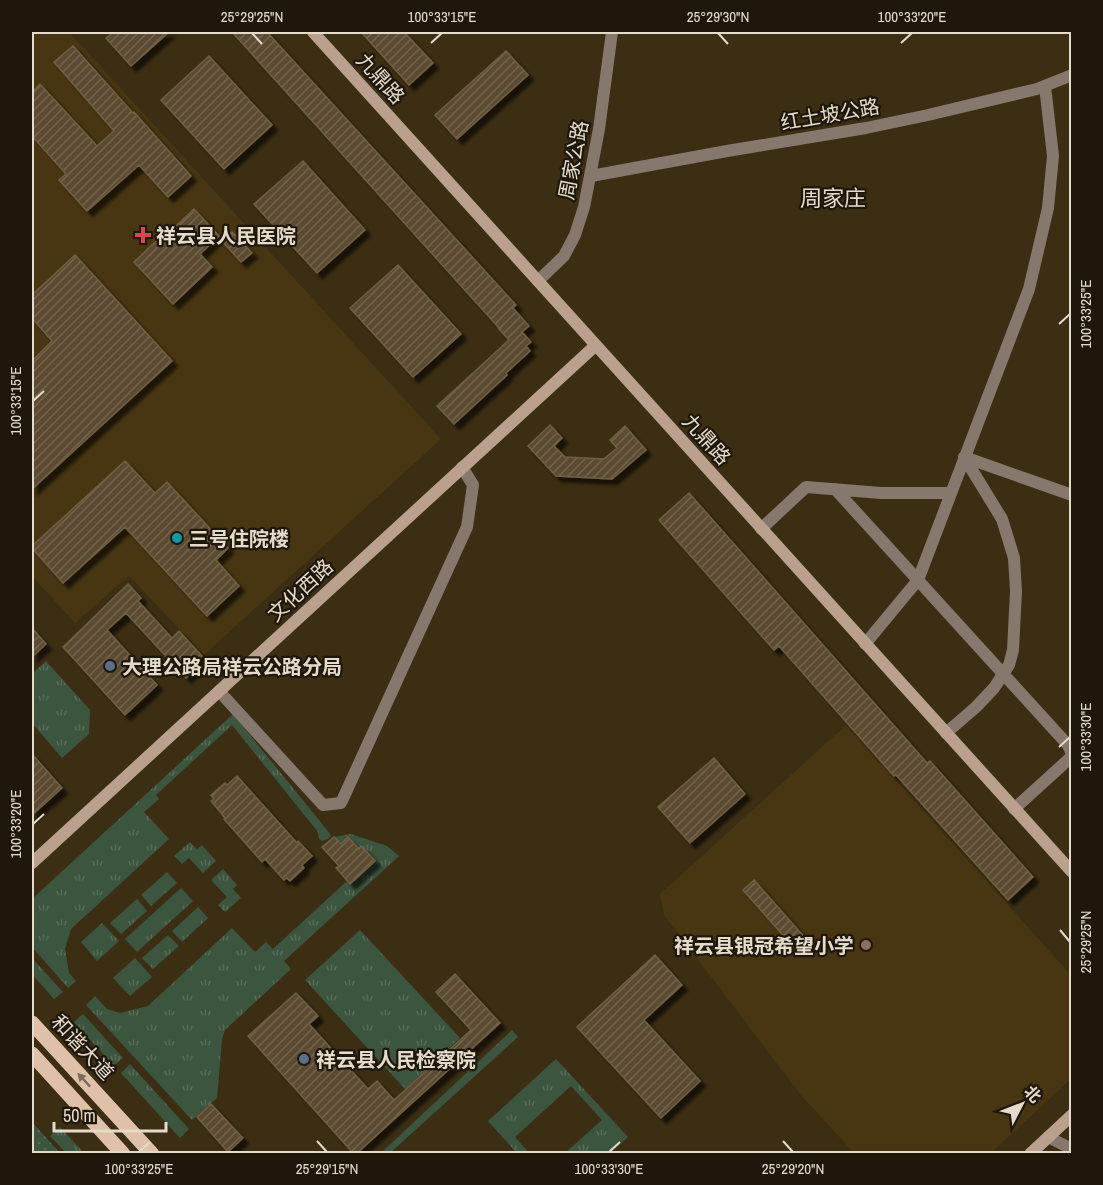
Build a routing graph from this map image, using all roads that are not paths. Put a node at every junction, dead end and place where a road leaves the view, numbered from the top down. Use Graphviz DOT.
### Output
graph roads {
  1 [pos="313,32"];
  2 [pos="612,32"];
  3 [pos="1071,75"];
  4 [pos="1045,86"];
  5 [pos="591,176"];
  6 [pos="538,281"];
  7 [pos="596,345"];
  8 [pos="964,456"];
  9 [pos="462,467"];
  10 [pos="835,489"];
  11 [pos="951,493"];
  12 [pos="1071,495"];
  13 [pos="761,529"];
  14 [pos="918,580"];
  15 [pos="865,644"];
  16 [pos="1003,674"];
  17 [pos="219,691"];
  18 [pos="946,733"];
  19 [pos="1071,754"];
  20 [pos="1014,809"];
  21 [pos="32,863"];
  22 [pos="1071,873"];
  23 [pos="32,1023"];
  24 [pos="32,1054"];
  25 [pos="1071,1115"];
  26 [pos="1048,1137"];
  27 [pos="1071,1149"];
  28 [pos="123,1154"];
  29 [pos="152,1154"];
  30 [pos="1030,1154"];
  1 -- 6 [label="street, 九鼎路"];
  2 -- 5 [label="street, 周家公路"];
  3 -- 4 [label="street, 红土坡公路"];
  4 -- 5 [label="street, 红土坡公路"];
  4 -- 8 [label="street"];
  5 -- 6 [label="street, 周家公路"];
  6 -- 7 [label="street, 九鼎路"];
  7 -- 9 [label="street, 文化西路"];
  7 -- 13 [label="street, 九鼎路"];
  8 -- 11 [label="street"];
  8 -- 12 [label="street"];
  8 -- 16 [label="street"];
  9 -- 17 [label="street, 文化西路"];
  9 -- 17 [label="street"];
  10 -- 11 [label="street"];
  10 -- 13 [label="street"];
  10 -- 14 [label="street"];
  11 -- 14 [label="street"];
  13 -- 15 [label="street, 九鼎路"];
  14 -- 15 [label="street"];
  14 -- 16 [label="street"];
  15 -- 18 [label="street, 九鼎路"];
  16 -- 18 [label="street"];
  16 -- 19 [label="street"];
  17 -- 21 [label="street, 文化西路"];
  18 -- 20 [label="street, 九鼎路"];
  19 -- 20 [label="street"];
  20 -- 22 [label="street, 九鼎路"];
  29 -- 23 [label="main road, 和谐大道, one-way"];
  24 -- 28 [label="main road"];
  25 -- 26 [label="street"];
  26 -- 27 [label="street"];
  26 -- 30 [label="street"];
}
